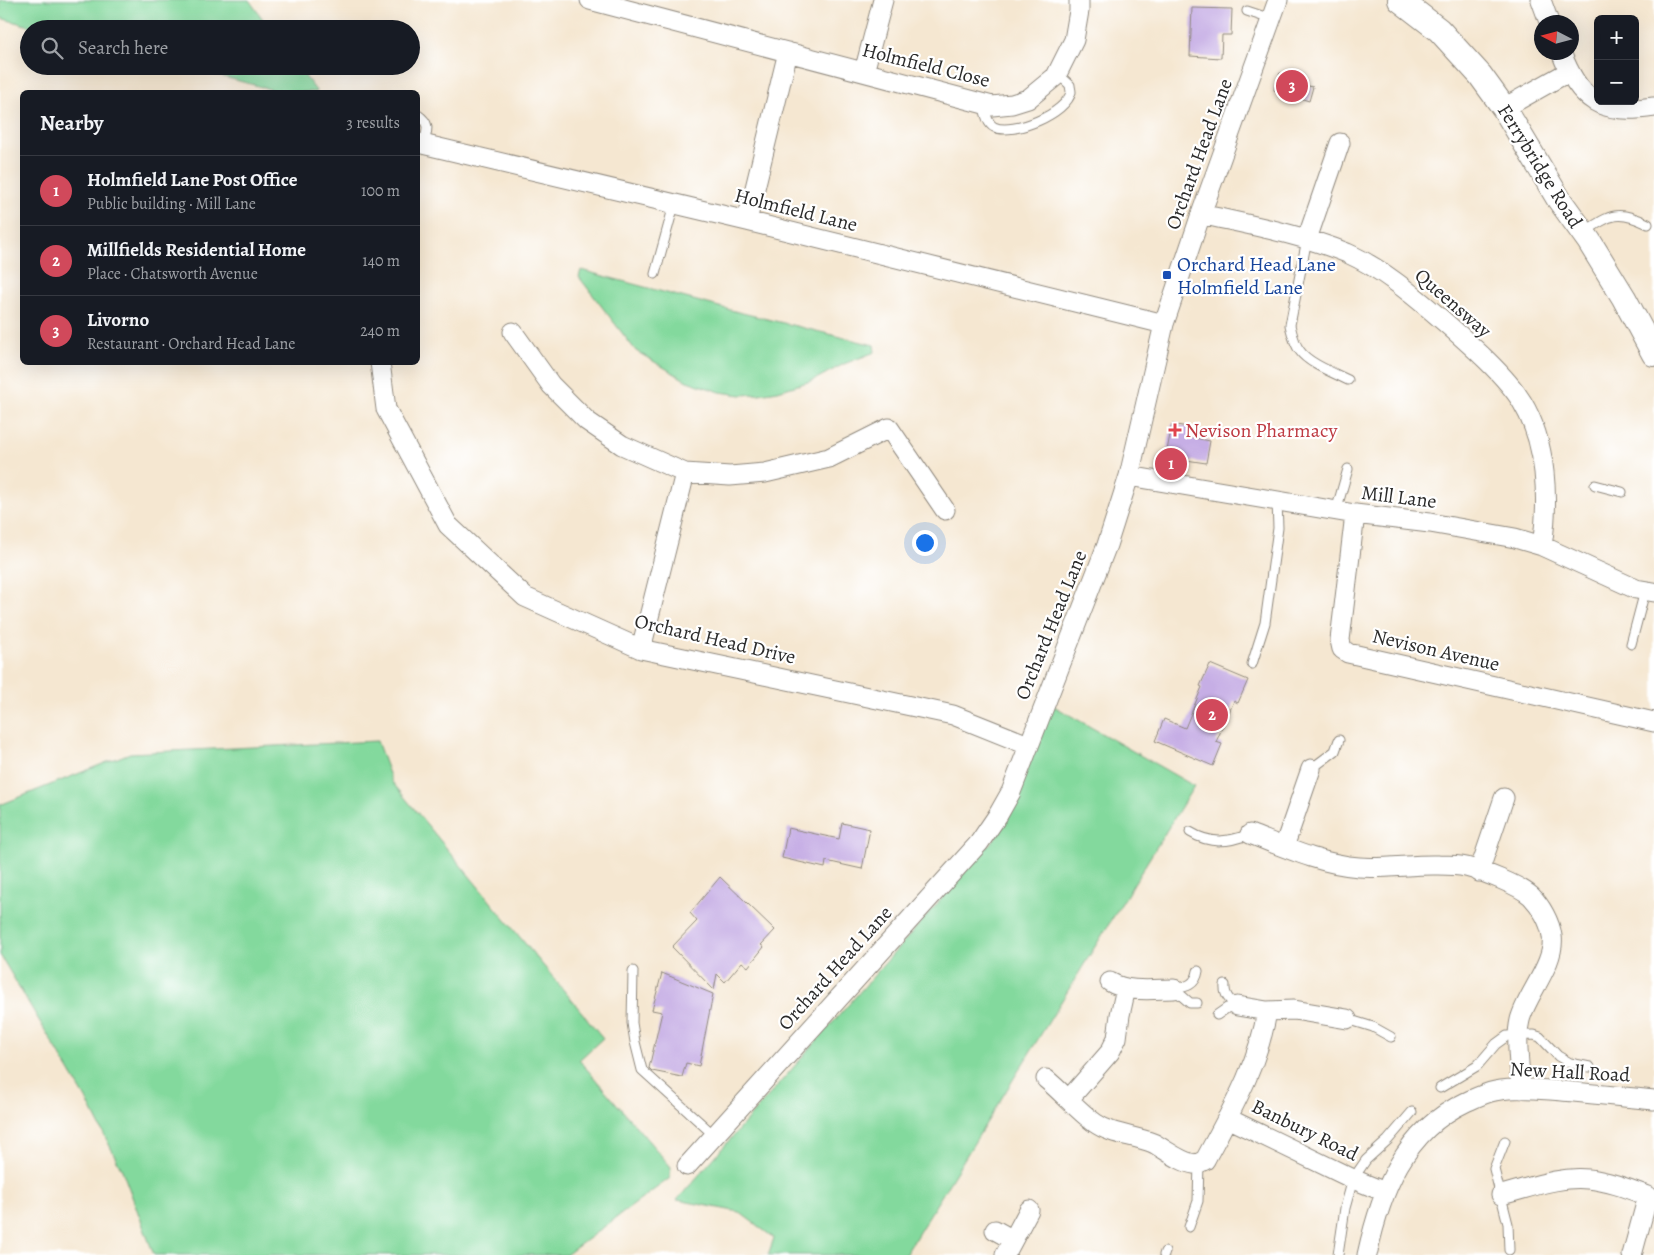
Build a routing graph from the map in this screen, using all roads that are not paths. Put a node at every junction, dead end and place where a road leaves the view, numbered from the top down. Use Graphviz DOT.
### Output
graph roads {
  1 [pos="590,0"];
  2 [pos="883,0"];
  3 [pos="1079,0"];
  4 [pos="1400,0"];
  5 [pos="1541,0"];
  6 [pos="1274,6"];
  7 [pos="1247,11"];
  8 [pos="1546,15"];
  9 [pos="788,52"];
  10 [pos="1564,60"];
  11 [pos="864,72"];
  12 [pos="1568,72"];
  13 [pos="1058,73"];
  14 [pos="983,103"];
  15 [pos="1654,107"];
  16 [pos="1504,108"];
  17 [pos="420,116"];
  18 [pos="421,143"];
  19 [pos="1340,143"];
  20 [pos="674,205"];
  21 [pos="1200,214"];
  22 [pos="748,221"];
  23 [pos="1648,224"];
  24 [pos="1583,233"];
  25 [pos="1307,239"];
  26 [pos="655,274"];
  27 [pos="1164,324"];
  28 [pos="513,332"];
  29 [pos="1654,354"];
  30 [pos="380,365"];
  31 [pos="1348,380"];
  32 [pos="1348,469"];
  33 [pos="685,473"];
  34 [pos="1129,476"];
  35 [pos="1595,485"];
  36 [pos="1622,492"];
  37 [pos="1277,501"];
  38 [pos="945,510"];
  39 [pos="1336,511"];
  40 [pos="1354,514"];
  41 [pos="1542,546"];
  42 [pos="1649,592"];
  43 [pos="1631,644"];
  44 [pos="641,650"];
  45 [pos="1252,664"];
  46 [pos="1654,722"];
  47 [pos="1339,740"];
  48 [pos="1028,745"];
  49 [pos="1311,769"];
  50 [pos="1504,798"];
  51 [pos="1190,832"];
  52 [pos="1250,834"];
  53 [pos="1284,847"];
  54 [pos="1479,872"];
  55 [pos="633,971"];
  56 [pos="1198,971"];
  57 [pos="1225,985"];
  58 [pos="1174,989"];
  59 [pos="1197,1003"];
  60 [pos="1237,1006"];
  61 [pos="1267,1011"];
  62 [pos="1217,1015"];
  63 [pos="1347,1019"];
  64 [pos="1518,1036"];
  65 [pos="1391,1037"];
  66 [pos="1590,1067"];
  67 [pos="1046,1079"];
  68 [pos="1440,1088"];
  69 [pos="1521,1089"];
  70 [pos="1069,1099"];
  71 [pos="1654,1100"];
  72 [pos="1412,1112"];
  73 [pos="1227,1118"];
  74 [pos="715,1136"];
  75 [pos="1505,1141"];
  76 [pos="1199,1163"];
  77 [pos="687,1166"];
  78 [pos="1353,1179"];
  79 [pos="1385,1192"];
  80 [pos="1501,1195"];
  81 [pos="1651,1196"];
  82 [pos="1029,1210"];
  83 [pos="1189,1227"];
  84 [pos="995,1230"];
  85 [pos="1009,1248"];
  86 [pos="1509,1250"];
  87 [pos="1338,1255"];
  88 [pos="1367,1255"];
  89 [pos="1632,1255"];
  1 -- 9 [label="street, Holmfield Close"];
  2 -- 11 [label="street"];
  3 -- 13 [label="street, Holmfield Close"];
  4 -- 16 [label="street, Ferrybridge Road"];
  5 -- 8 [label="street"];
  6 -- 7 [label="lane"];
  6 -- 21 [label="street, Orchard Head Lane"];
  9 -- 11 [label="street, Holmfield Close"];
  9 -- 22 [label="street"];
  10 -- 12 [label="street"];
  11 -- 14 [label="street, Holmfield Close"];
  12 -- 15 [label="street"];
  12 -- 16 [label="street"];
  13 -- 14 [label="street, Holmfield Close"];
  13 -- 14 [label="lane"];
  16 -- 24 [label="street, Ferrybridge Road"];
  17 -- 18 [label="lane"];
  18 -- 20 [label="street, Holmfield Lane"];
  19 -- 25 [label="street"];
  20 -- 22 [label="street, Holmfield Lane"];
  20 -- 26 [label="lane"];
  21 -- 25 [label="street, Queensway"];
  21 -- 27 [label="street, Orchard Head Lane"];
  22 -- 27 [label="street, Holmfield Lane"];
  23 -- 24 [label="lane"];
  24 -- 29 [label="street, Ferrybridge Road"];
  25 -- 31 [label="lane"];
  25 -- 41 [label="street, Queensway"];
  27 -- 34 [label="street, Orchard Head Lane"];
  28 -- 33 [label="street"];
  30 -- 44 [label="street, Orchard Head Drive"];
  32 -- 39 [label="lane"];
  33 -- 38 [label="street"];
  33 -- 44 [label="street"];
  34 -- 37 [label="street, Mill Lane"];
  34 -- 48 [label="street, Orchard Head Lane"];
  35 -- 36 [label="lane"];
  37 -- 39 [label="street, Mill Lane"];
  37 -- 45 [label="lane"];
  39 -- 40 [label="street, Mill Lane"];
  40 -- 41 [label="street, Mill Lane"];
  40 -- 46 [label="street, Nevison Avenue"];
  41 -- 42 [label="street, Mill Lane"];
  42 -- 43 [label="lane"];
  44 -- 48 [label="street, Orchard Head Drive"];
  47 -- 49 [label="lane"];
  48 -- 74 [label="street, Orchard Head Lane"];
  49 -- 53 [label="street"];
  50 -- 54 [label="street"];
  51 -- 52 [label="lane"];
  52 -- 53 [label="street"];
  53 -- 54 [label="street"];
  54 -- 64 [label="street"];
  55 -- 74 [label="lane"];
  56 -- 58 [label="lane"];
  57 -- 60 [label="lane"];
  58 -- 59 [label="lane"];
  58 -- 70 [label="street"];
  60 -- 61 [label="street"];
  60 -- 62 [label="lane"];
  61 -- 63 [label="street"];
  61 -- 73 [label="street"];
  63 -- 65 [label="lane"];
  64 -- 66 [label="lane"];
  64 -- 68 [label="lane"];
  64 -- 69 [label="street"];
  67 -- 70 [label="street"];
  69 -- 71 [label="street, New Hall Road"];
  69 -- 79 [label="street, New Hall Road"];
  70 -- 76 [label="street"];
  72 -- 78 [label="lane"];
  73 -- 76 [label="street, Banbury Road"];
  73 -- 78 [label="street, Banbury Road"];
  74 -- 77 [label="street, Orchard Head Lane"];
  75 -- 80 [label="lane"];
  76 -- 83 [label="lane"];
  78 -- 79 [label="street, Banbury Road"];
  78 -- 87 [label="lane"];
  79 -- 88 [label="street, New Hall Road"];
  80 -- 81 [label="street"];
  80 -- 86 [label="lane"];
  81 -- 89 [label="street"];
  82 -- 85 [label="street"];
  84 -- 85 [label="street"];
}
